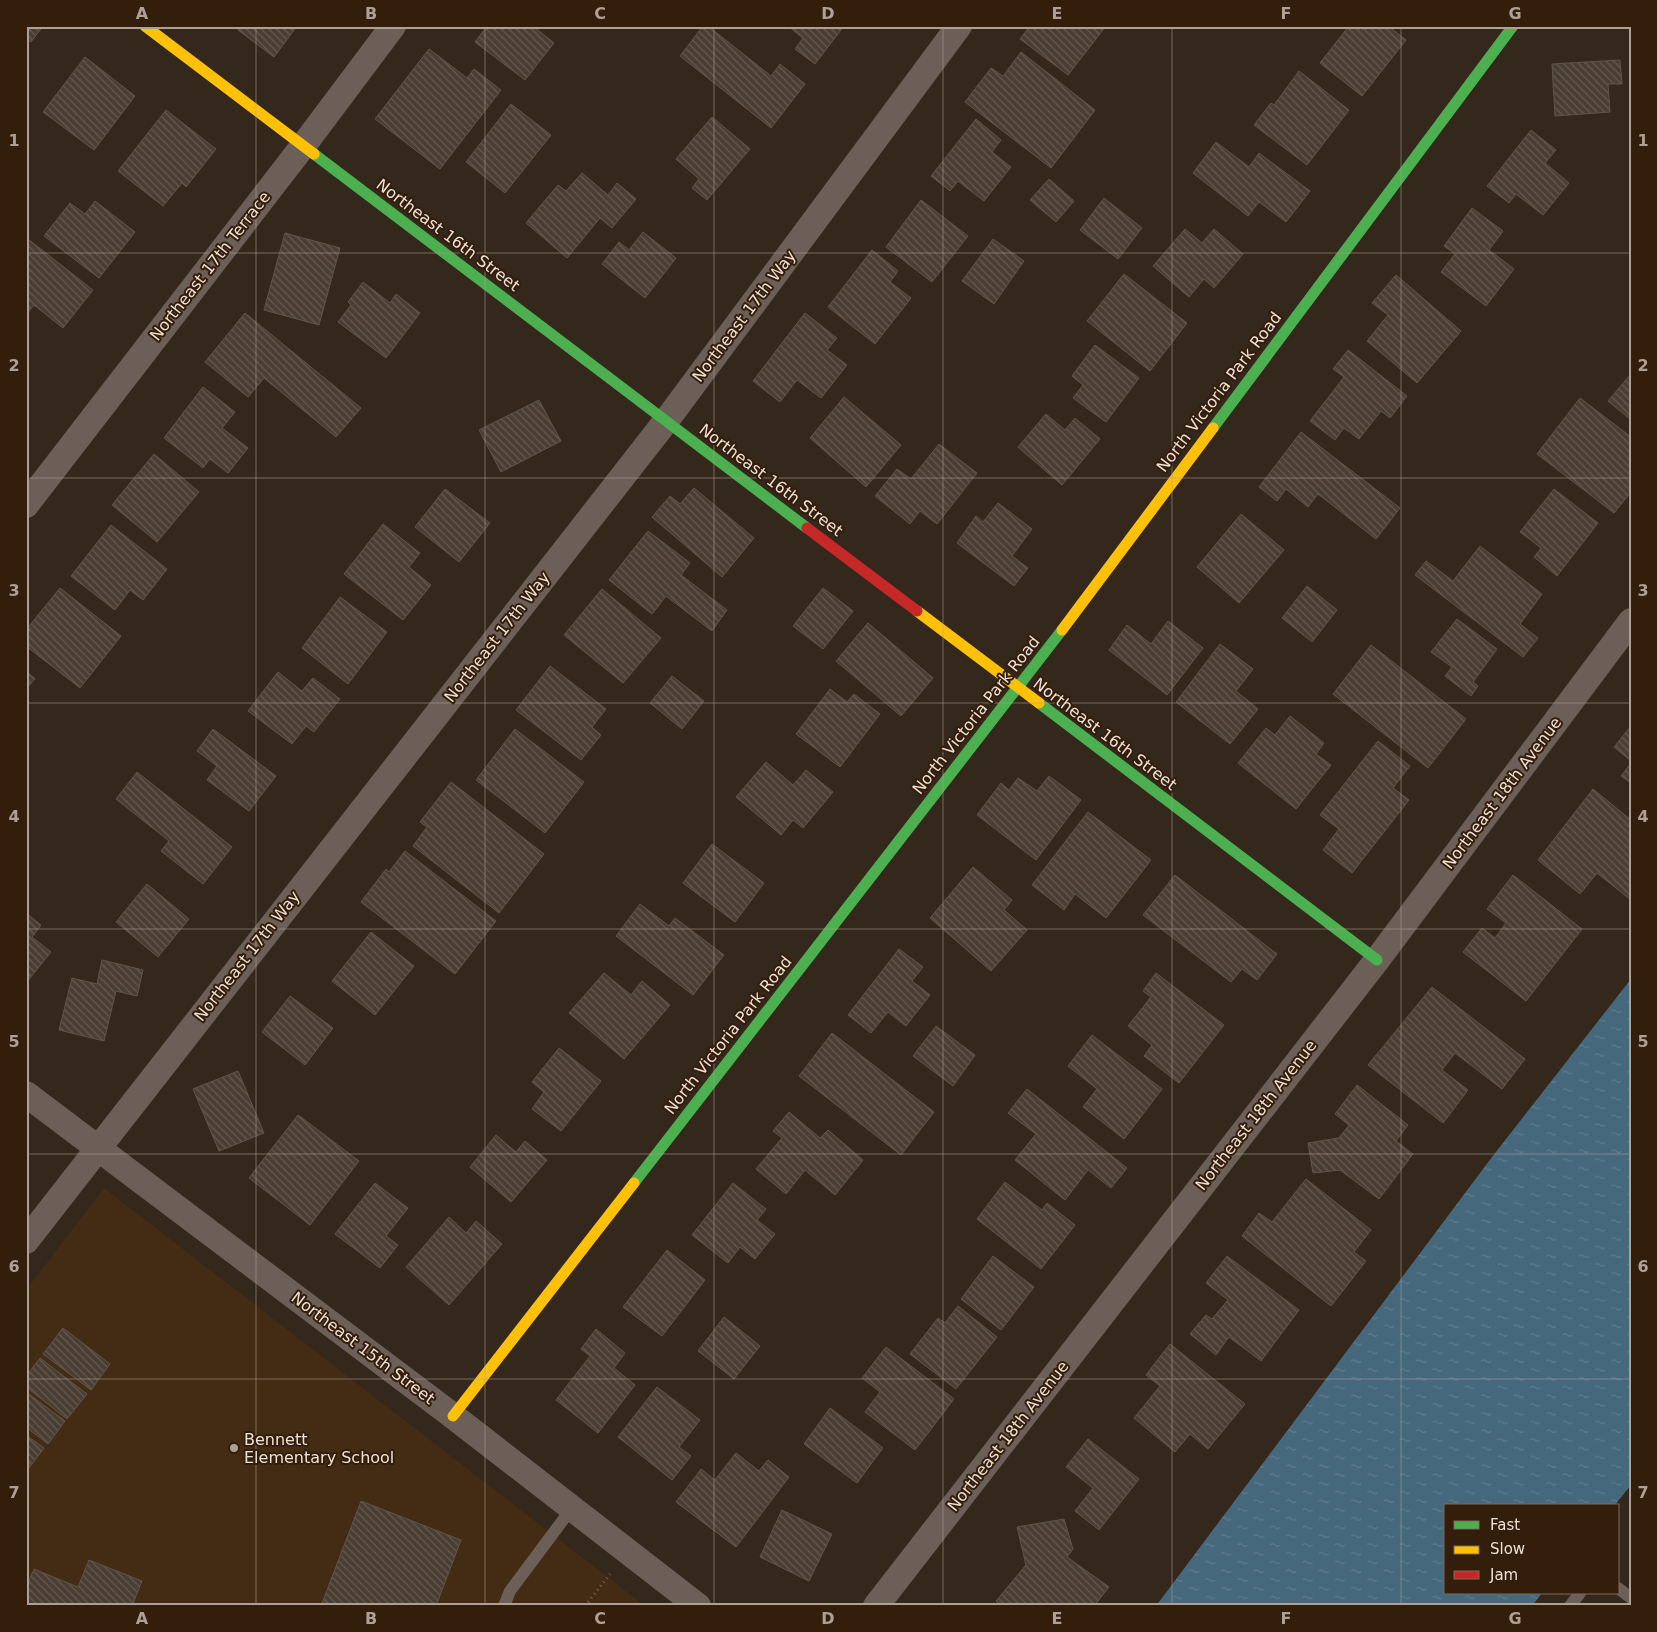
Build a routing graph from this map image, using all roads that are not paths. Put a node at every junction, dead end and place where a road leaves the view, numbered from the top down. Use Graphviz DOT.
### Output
graph roads {
  1 [pos="145,26"];
  2 [pos="393,26"];
  3 [pos="959,26"];
  4 [pos="1513,26"];
  5 [pos="303,146"];
  6 [pos="666,421"];
  7 [pos="26,505"];
  8 [pos="1631,621"];
  9 [pos="1018,688"];
  10 [pos="1377,960"];
  11 [pos="26,1094"];
  12 [pos="98,1147"];
  13 [pos="26,1242"];
  14 [pos="453,1416"];
  15 [pos="572,1508"];
  16 [pos="1620,1590"];
  17 [pos="1579,1594"];
  18 [pos="1631,1598"];
  19 [pos="504,1606"];
  20 [pos="698,1606"];
  21 [pos="876,1606"];
  22 [pos="1570,1606"];
  1 -- 5 [label="street, Northeast 16th Street"];
  2 -- 5 [label="street, Northeast 17th Terrace"];
  3 -- 6 [label="street, Northeast 17th Way"];
  4 -- 9 [label="street, North Victoria Park Road"];
  5 -- 6 [label="street, Northeast 16th Street"];
  5 -- 7 [label="street, Northeast 17th Terrace"];
  6 -- 9 [label="street, Northeast 16th Street"];
  6 -- 12 [label="street, Northeast 17th Way"];
  8 -- 10 [label="street, Northeast 18th Avenue"];
  9 -- 10 [label="street, Northeast 16th Street"];
  9 -- 14 [label="street, North Victoria Park Road"];
  10 -- 21 [label="street, Northeast 18th Avenue"];
  11 -- 12 [label="street, Northeast 15th Street"];
  12 -- 13 [label="street, Northeast 17th Way"];
  12 -- 14 [label="street, Northeast 15th Street"];
  14 -- 15 [label="street, Northeast 15th Street"];
  15 -- 19 [label="lane"];
  15 -- 20 [label="street, Northeast 15th Street"];
  16 -- 18 [label="lane"];
  17 -- 22 [label="lane"];
}
